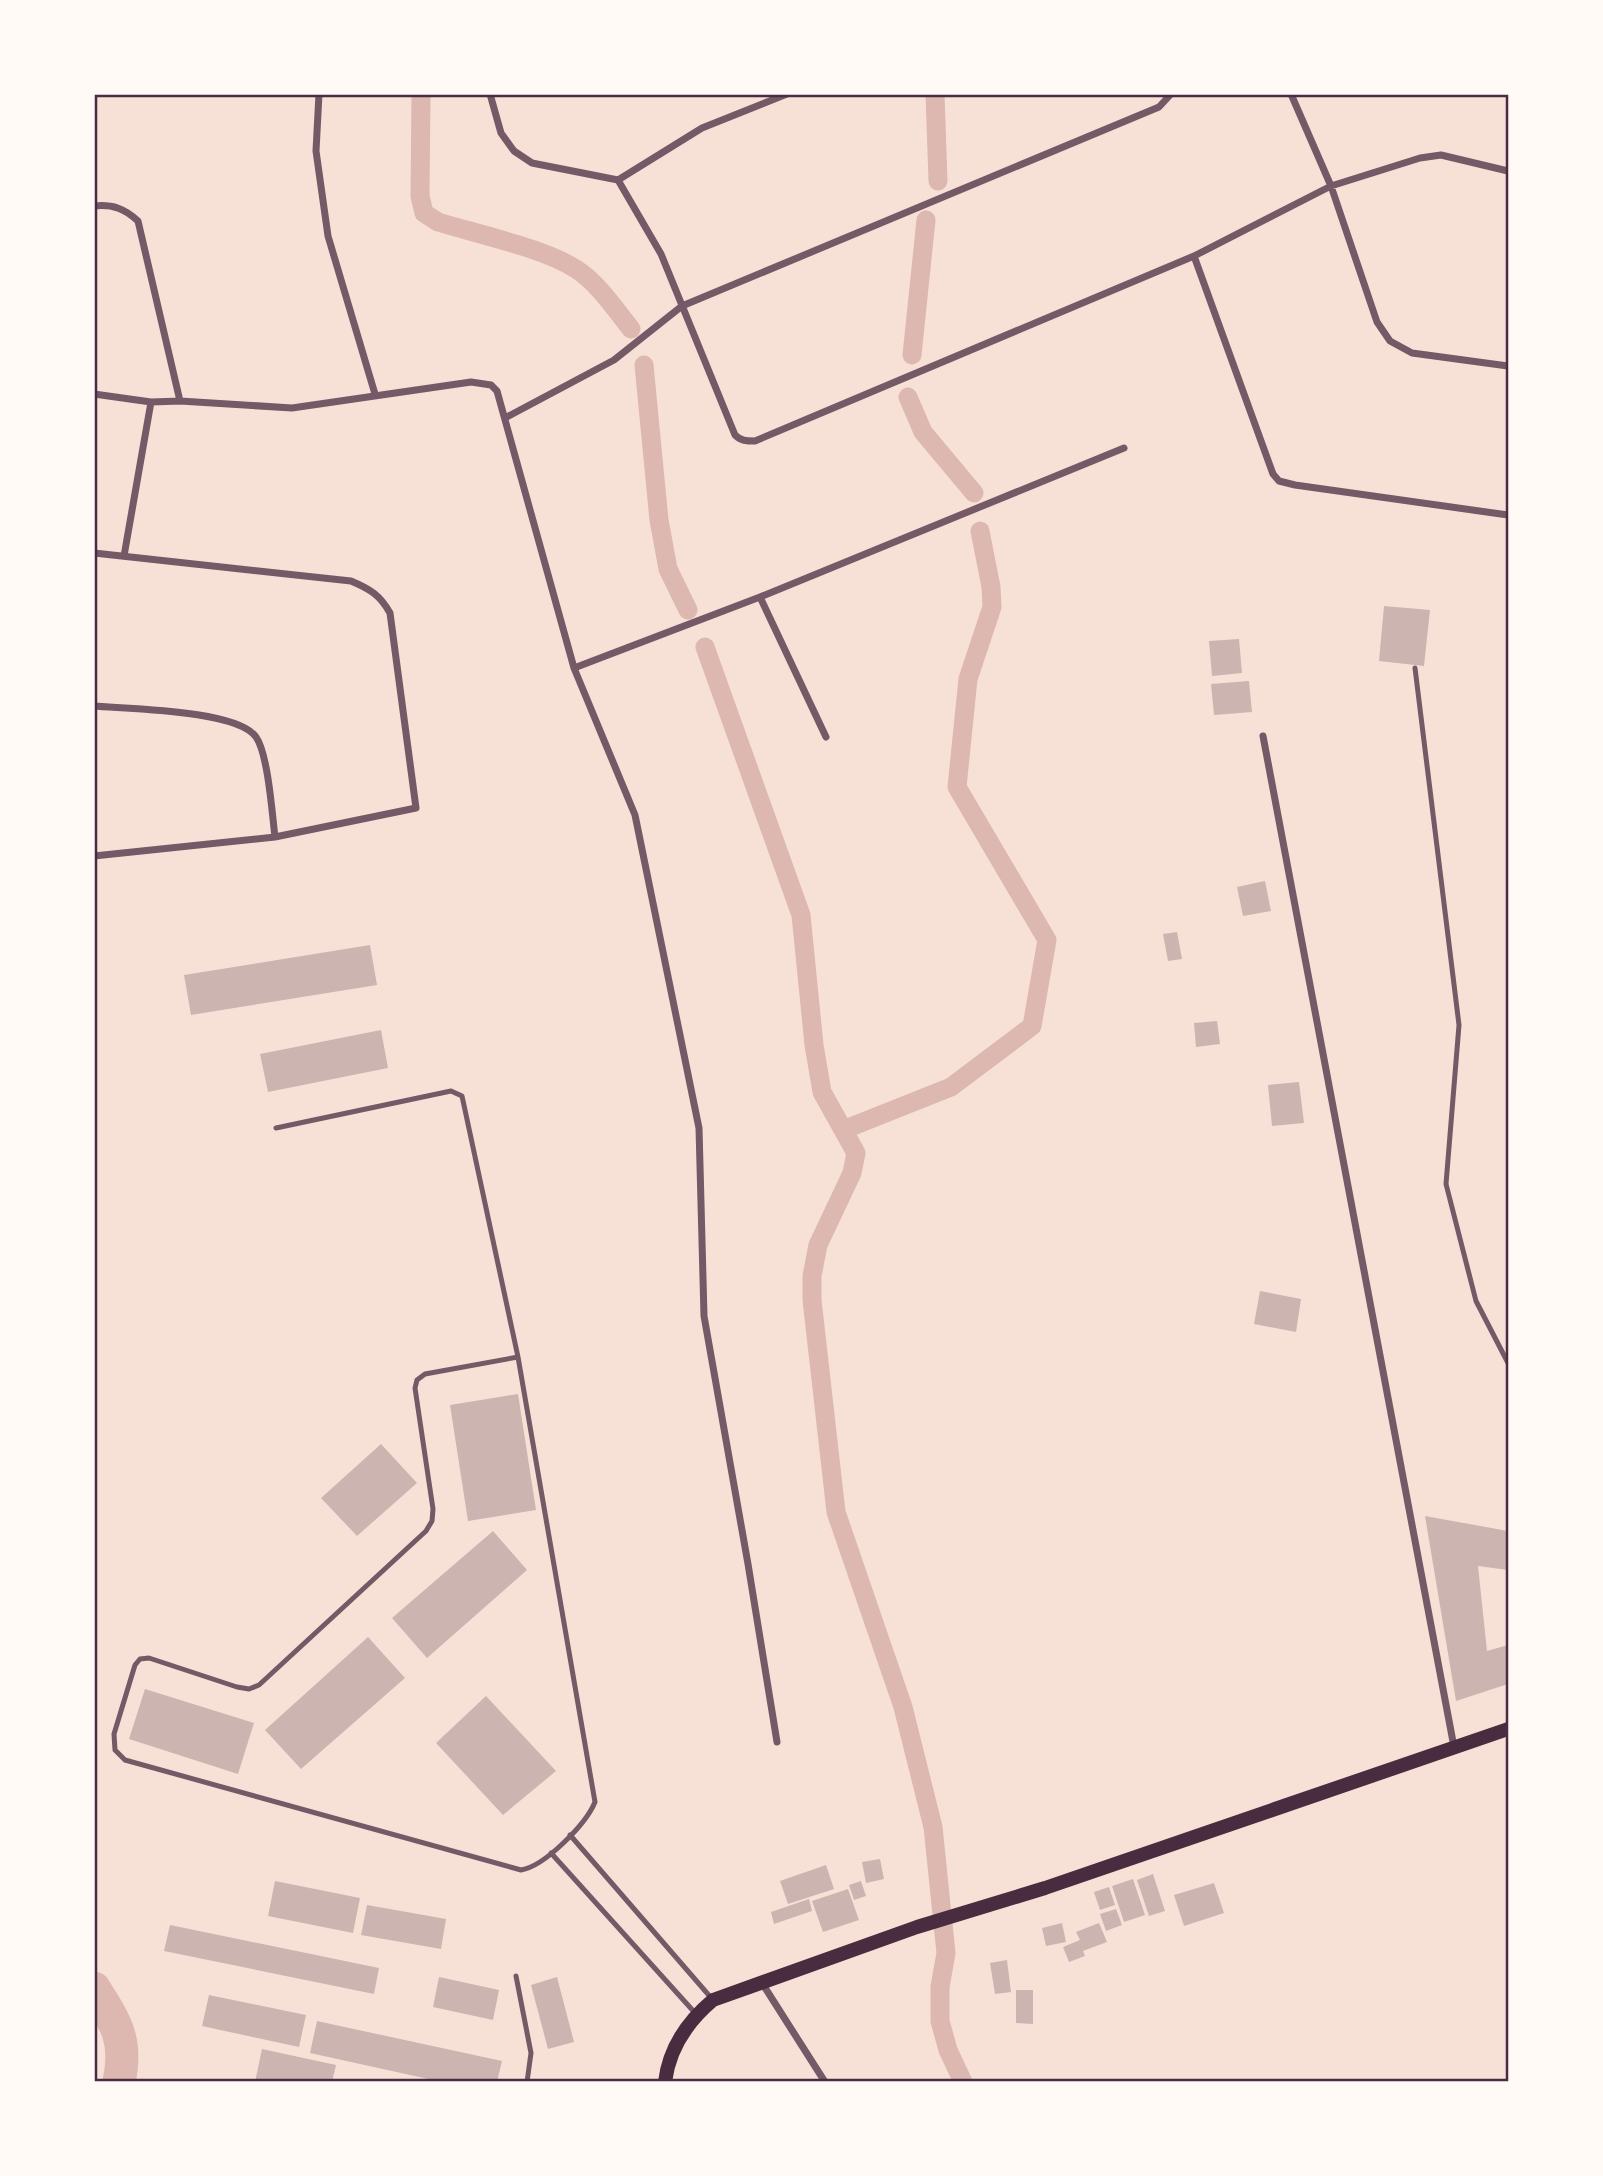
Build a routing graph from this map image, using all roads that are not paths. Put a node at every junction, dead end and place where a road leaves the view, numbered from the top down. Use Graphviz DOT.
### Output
graph roads {
  1 [pos="318,94"];
  2 [pos="490,94"];
  3 [pos="787,94"];
  4 [pos="1171,94"];
  5 [pos="1291,94"];
  6 [pos="1508,171"];
  7 [pos="618,180"];
  8 [pos="1331,186"];
  9 [pos="94,206"];
  10 [pos="1195,256"];
  11 [pos="682,306"];
  12 [pos="1508,366"];
  13 [pos="94,394"];
  14 [pos="375,394"];
  15 [pos="180,401"];
  16 [pos="151,402"];
  17 [pos="505,418"];
  18 [pos="1124,448"];
  19 [pos="1508,514"];
  20 [pos="94,553"];
  21 [pos="124,556"];
  22 [pos="760,597"];
  23 [pos="574,668"];
  24 [pos="1415,668"];
  25 [pos="94,706"];
  26 [pos="1264,736"];
  27 [pos="825,737"];
  28 [pos="275,837"];
  29 [pos="94,856"];
  30 [pos="276,1128"];
  31 [pos="518,1357"];
  32 [pos="1508,1363"];
  33 [pos="1508,1729"];
  34 [pos="777,1742"];
  35 [pos="1454,1748"];
  36 [pos="570,1835"];
  37 [pos="551,1853"];
  38 [pos="516,1976"];
  39 [pos="762,1983"];
  40 [pos="713,2000"];
  41 [pos="696,2014"];
  42 [pos="820,2080"];
  43 [pos="527,2081"];
  44 [pos="664,2081"];
  1 -- 14 [label="street"];
  2 -- 7 [label="street"];
  3 -- 7 [label="street"];
  4 -- 11 [label="street"];
  5 -- 8 [label="street"];
  6 -- 8 [label="street"];
  7 -- 11 [label="street"];
  8 -- 10 [label="street"];
  8 -- 12 [label="street"];
  9 -- 15 [label="street"];
  10 -- 11 [label="street"];
  10 -- 19 [label="street"];
  11 -- 17 [label="street"];
  13 -- 16 [label="street"];
  14 -- 15 [label="street"];
  14 -- 17 [label="street"];
  15 -- 16 [label="street"];
  16 -- 21 [label="street"];
  17 -- 23 [label="street"];
  18 -- 22 [label="street"];
  20 -- 21 [label="street"];
  21 -- 28 [label="street"];
  22 -- 23 [label="street"];
  22 -- 27 [label="street"];
  23 -- 34 [label="street"];
  24 -- 32 [label="lane"];
  25 -- 28 [label="street"];
  26 -- 35 [label="street"];
  28 -- 29 [label="street"];
  30 -- 31 [label="lane"];
  31 -- 36 [label="lane"];
  31 -- 37 [label="lane"];
  33 -- 35 [label="main road"];
  35 -- 39 [label="main road"];
  36 -- 37 [label="lane"];
  36 -- 40 [label="lane"];
  37 -- 41 [label="lane"];
  38 -- 43 [label="lane"];
  39 -- 40 [label="main road"];
  39 -- 42 [label="street"];
  40 -- 41 [label="main road"];
  41 -- 44 [label="main road"];
}
